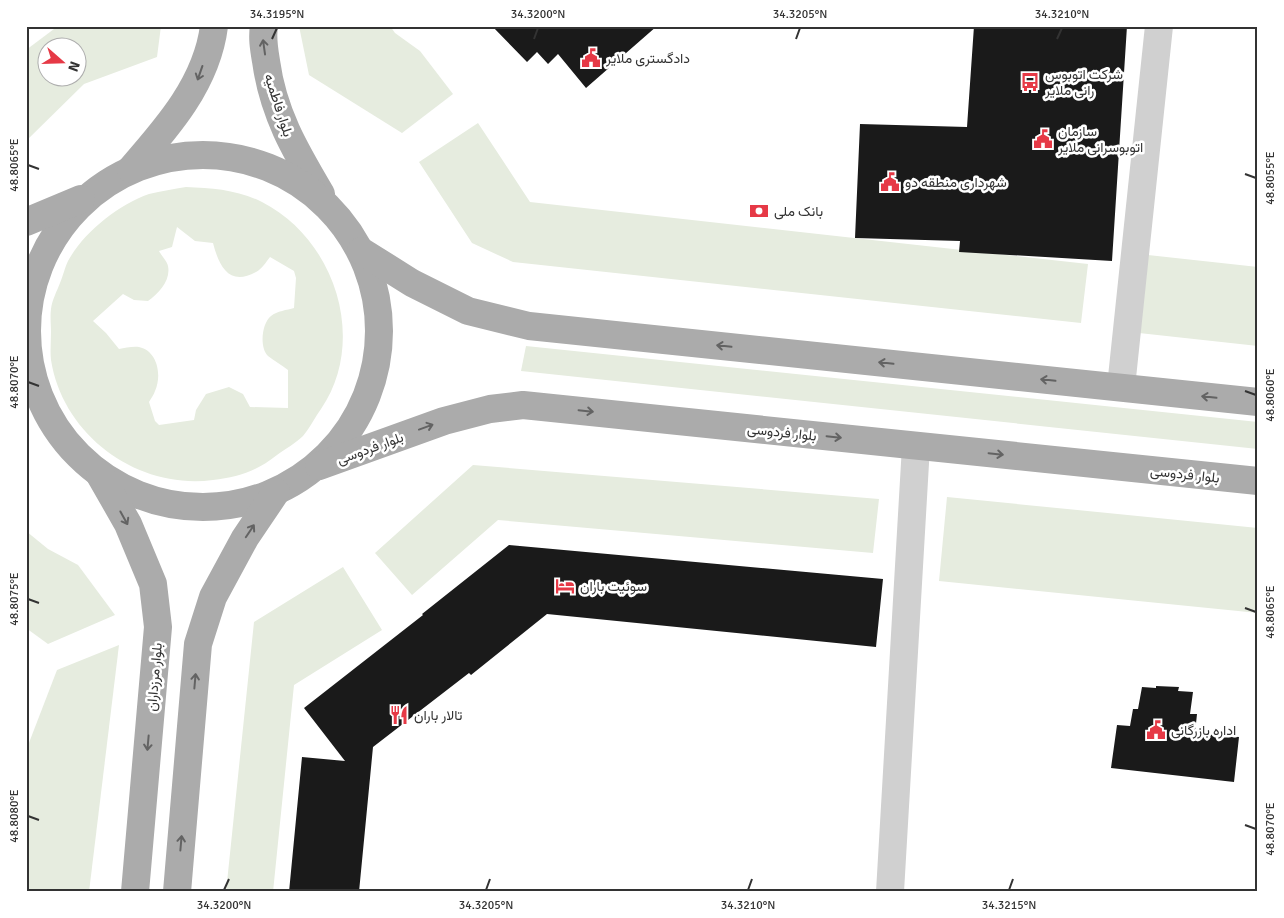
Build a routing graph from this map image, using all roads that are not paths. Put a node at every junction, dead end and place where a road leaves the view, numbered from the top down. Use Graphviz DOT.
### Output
graph roads {
  1 [pos="214,26"];
  2 [pos="264,26"];
  3 [pos="1159,26"];
  4 [pos="131,170"];
  5 [pos="92,194"];
  6 [pos="326,204"];
  7 [pos="26,222"];
  8 [pos="361,251"];
  9 [pos="1121,387"];
  10 [pos="1258,402"];
  11 [pos="26,413"];
  12 [pos="67,444"];
  13 [pos="916,446"];
  14 [pos="315,468"];
  15 [pos="100,475"];
  16 [pos="1258,481"];
  17 [pos="276,492"];
  18 [pos="136,892"];
  19 [pos="177,892"];
  20 [pos="890,892"];
  1 -- 4 [label="main road, one-way"];
  6 -- 2 [label="main road, بلوار فاطمیه, one-way"];
  3 -- 9 [label="street"];
  4 -- 5 [label="main road"];
  4 -- 6 [label="main road"];
  5 -- 7 [label="main road"];
  5 -- 12 [label="main road"];
  6 -- 8 [label="main road"];
  9 -- 8 [label="main road, one-way"];
  8 -- 14 [label="main road"];
  10 -- 9 [label="main road, one-way"];
  11 -- 12 [label="main road"];
  12 -- 15 [label="main road"];
  14 -- 13 [label="main road, بلوار فردوسی, one-way"];
  13 -- 16 [label="main road, بلوار فردوسی, one-way"];
  13 -- 20 [label="street"];
  14 -- 17 [label="main road"];
  15 -- 17 [label="main road"];
  15 -- 18 [label="main road, بلوار مرزداران, one-way"];
  19 -- 17 [label="main road, one-way"];
}
